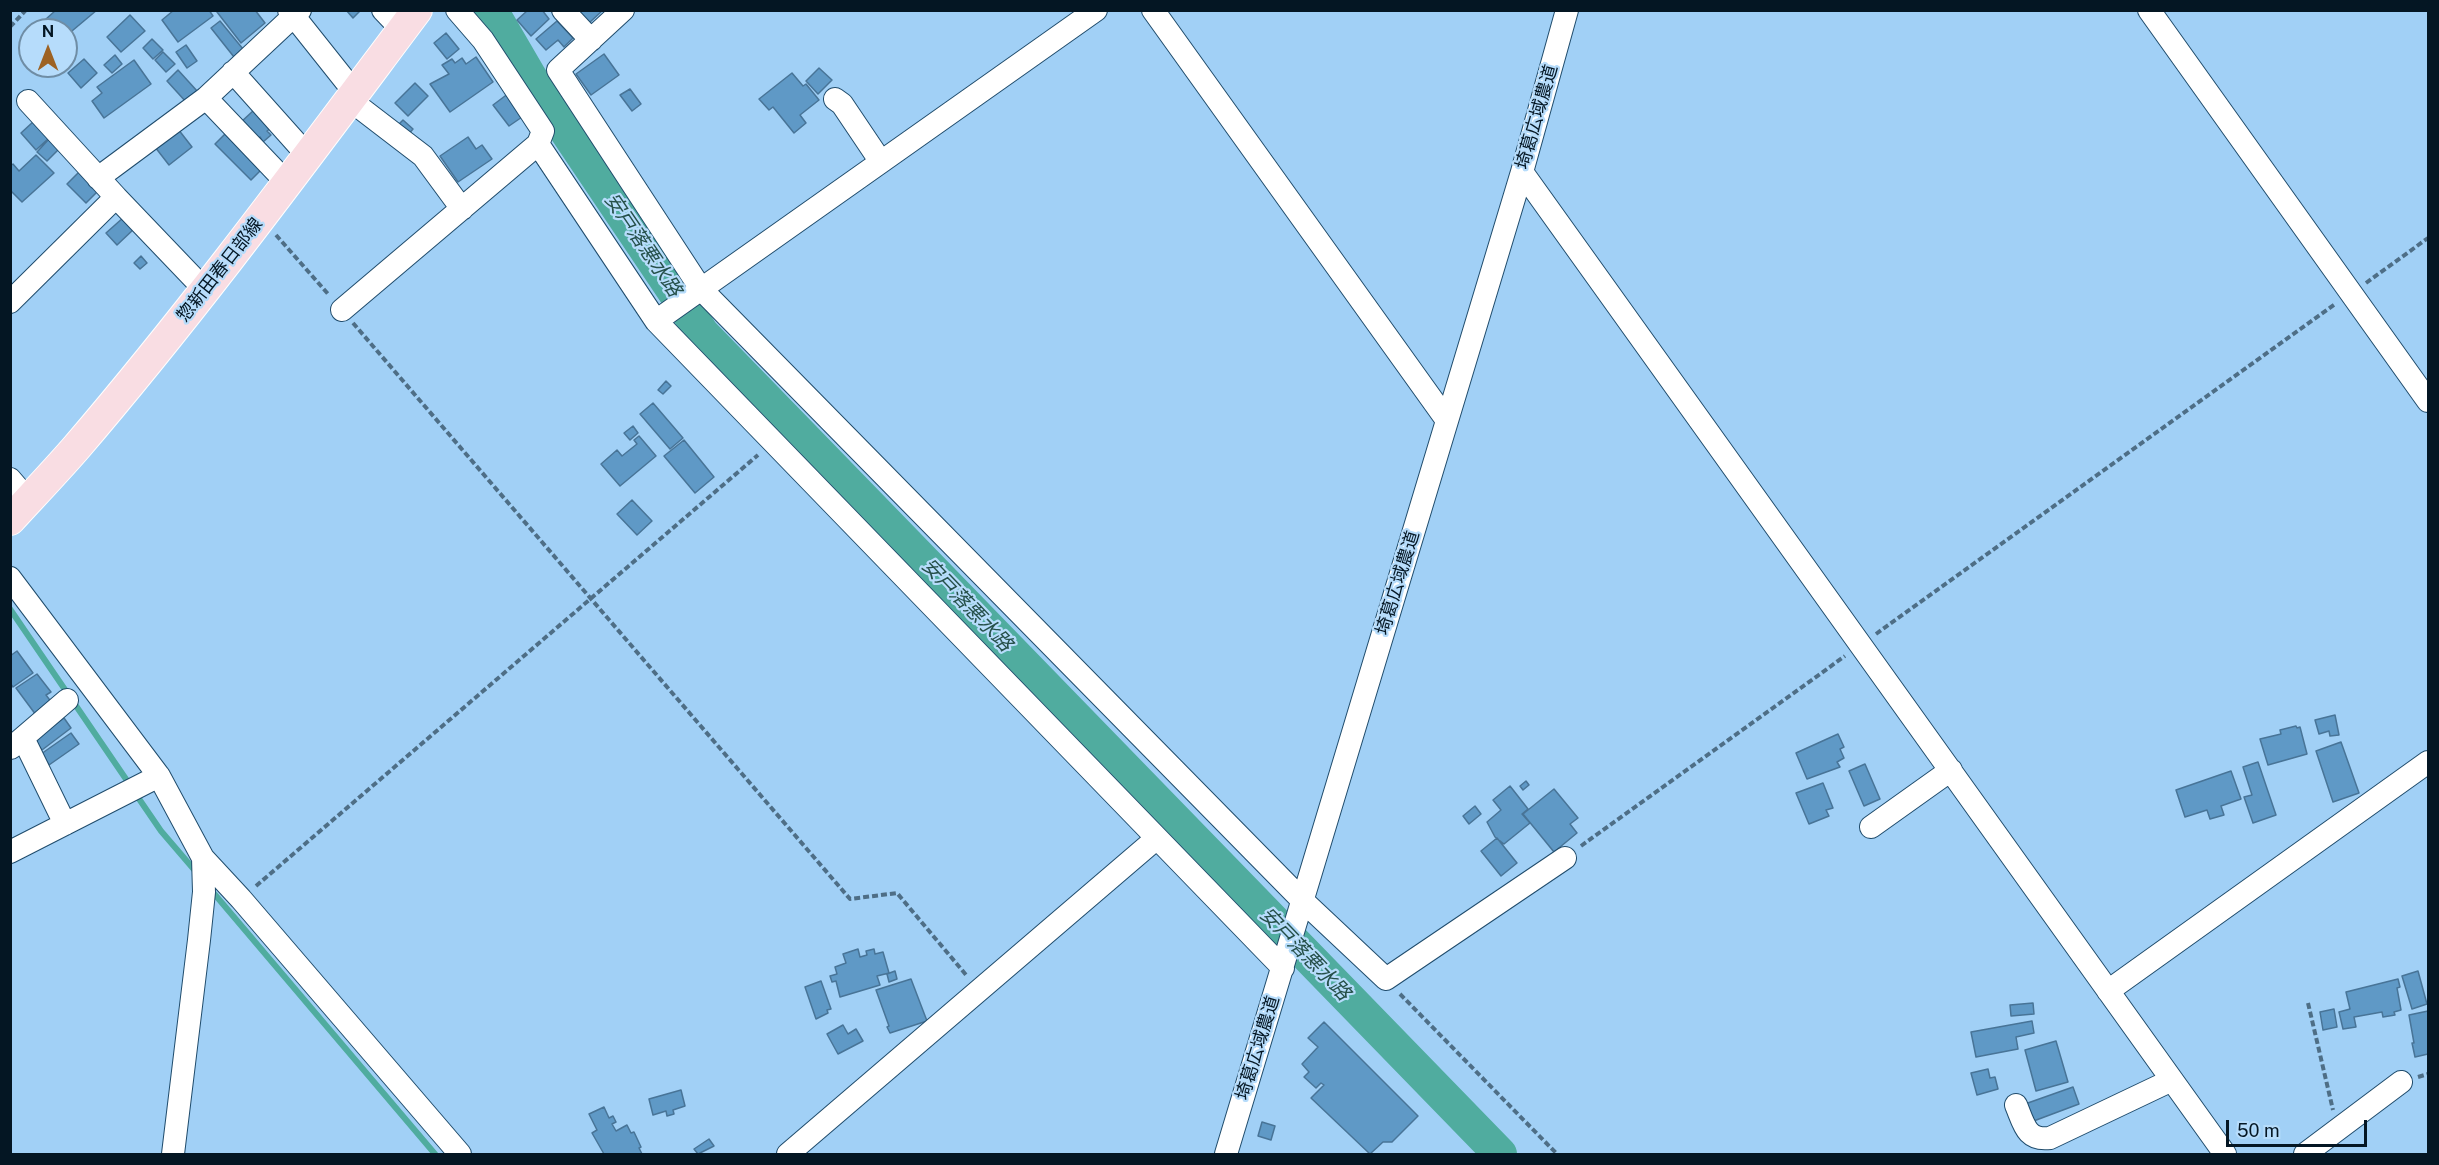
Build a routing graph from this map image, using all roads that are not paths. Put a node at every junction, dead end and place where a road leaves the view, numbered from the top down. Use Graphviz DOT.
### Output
graph roads {
  1 [pos="457,10"];
  2 [pos="564,10"];
  3 [pos="623,10"];
  4 [pos="1096,10"];
  5 [pos="1153,10"];
  6 [pos="1567,10"];
  7 [pos="2149,10"];
  8 [pos="294,12"];
  9 [pos="401,17"];
  10 [pos="591,40"];
  11 [pos="233,72"];
  12 [pos="352,97"];
  13 [pos="206,98"];
  14 [pos="835,99"];
  15 [pos="28,101"];
  16 [pos="538,144"];
  17 [pos="308,156"];
  18 [pos="881,162"];
  19 [pos="1522,172"];
  20 [pos="98,178"];
  21 [pos="287,183"];
  22 [pos="116,197"];
  23 [pos="462,209"];
  24 [pos="204,289"];
  25 [pos="701,289"];
  26 [pos="10,302"];
  27 [pos="342,310"];
  28 [pos="656,321"];
  29 [pos="2428,401"];
  30 [pos="1446,419"];
  31 [pos="16,499"];
  32 [pos="10,578"];
  33 [pos="67,700"];
  34 [pos="17,744"];
  35 [pos="2428,762"];
  36 [pos="1951,770"];
  37 [pos="159,776"];
  38 [pos="65,824"];
  39 [pos="1870,827"];
  40 [pos="1157,838"];
  41 [pos="10,852"];
  42 [pos="203,858"];
  43 [pos="1565,858"];
  44 [pos="1301,907"];
  45 [pos="1284,963"];
  46 [pos="2108,991"];
  47 [pos="2172,1080"];
  48 [pos="2401,1082"];
  49 [pos="2016,1105"];
  50 [pos="173,1155"];
  51 [pos="460,1155"];
  52 [pos="788,1155"];
  53 [pos="1226,1155"];
  54 [pos="2225,1155"];
  55 [pos="2305,1155"];
  1 -- 16 [label="street"];
  2 -- 10 [label="street"];
  3 -- 10 [label="street"];
  4 -- 18 [label="street"];
  5 -- 30 [label="street"];
  6 -- 19 [label="street, 埼葛広域農道"];
  7 -- 29 [label="street"];
  8 -- 11 [label="street"];
  8 -- 12 [label="street"];
  9 -- 12 [label="main road, 惣新田春日部線"];
  10 -- 25 [label="street"];
  11 -- 13 [label="street"];
  11 -- 17 [label="street"];
  12 -- 17 [label="main road, 惣新田春日部線"];
  12 -- 23 [label="street"];
  13 -- 20 [label="street"];
  13 -- 21 [label="street"];
  14 -- 18 [label="street"];
  15 -- 20 [label="street"];
  16 -- 23 [label="street"];
  16 -- 28 [label="street"];
  17 -- 21 [label="main road, 惣新田春日部線"];
  18 -- 25 [label="street"];
  19 -- 30 [label="street, 埼葛広域農道"];
  19 -- 36 [label="street"];
  20 -- 22 [label="street"];
  21 -- 24 [label="main road, 惣新田春日部線"];
  22 -- 24 [label="street"];
  22 -- 26 [label="street"];
  23 -- 27 [label="street"];
  24 -- 31 [label="main road, 惣新田春日部線"];
  25 -- 28 [label="street"];
  25 -- 44 [label="street"];
  28 -- 40 [label="street"];
  30 -- 44 [label="street, 埼葛広域農道"];
  32 -- 37 [label="street"];
  33 -- 34 [label="street"];
  34 -- 38 [label="street"];
  35 -- 46 [label="street"];
  36 -- 39 [label="street"];
  36 -- 46 [label="street"];
  37 -- 38 [label="street"];
  37 -- 42 [label="street"];
  38 -- 41 [label="street"];
  40 -- 45 [label="street"];
  40 -- 52 [label="street"];
  42 -- 50 [label="street"];
  42 -- 51 [label="street"];
  43 -- 44 [label="street"];
  44 -- 45 [label="street, 埼葛広域農道"];
  45 -- 53 [label="street, 埼葛広域農道"];
  46 -- 47 [label="street"];
  47 -- 49 [label="street"];
  47 -- 54 [label="street"];
  48 -- 55 [label="street"];
}
